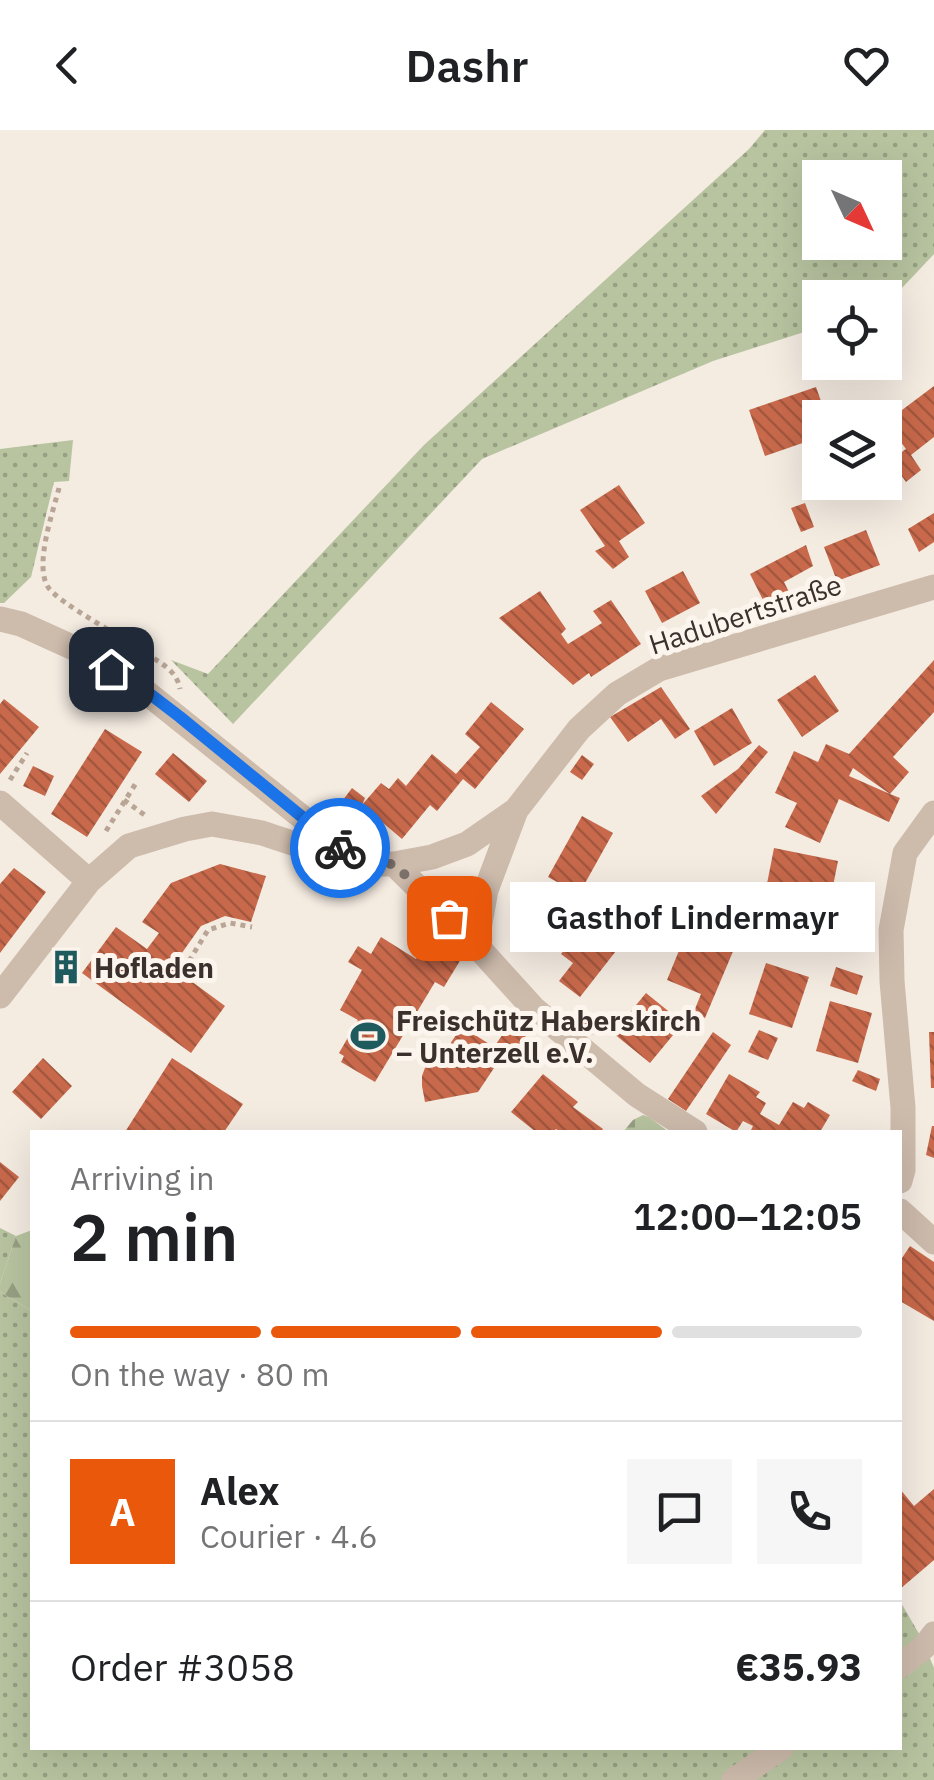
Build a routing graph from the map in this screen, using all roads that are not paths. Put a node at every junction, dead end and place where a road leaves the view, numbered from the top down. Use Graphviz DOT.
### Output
graph roads {
  1 [pos="934,587"];
  2 [pos="0,619"];
  3 [pos="4,792"];
  4 [pos="516,810"];
  5 [pos="934,812"];
  6 [pos="330,839"];
  7 [pos="394,864"];
  8 [pos="89,881"];
  9 [pos="476,945"];
  10 [pos="0,996"];
  11 [pos="693,1130"];
  12 [pos="902,1174"];
  13 [pos="902,1214"];
  14 [pos="934,1242"];
  15 [pos="934,1634"];
  16 [pos="902,1664"];
  17 [pos="778,1750"];
  18 [pos="734,1780"];
  1 -- 4 [label="street, Hadubertstraße"];
  2 -- 6 [label="street, Hadubertstraße"];
  3 -- 8 [label="street"];
  4 -- 7 [label="street, Hadubertstraße"];
  4 -- 9 [label="street"];
  5 -- 12 [label="street"];
  6 -- 7 [label="street, Hadubertstraße"];
  6 -- 8 [label="street"];
  7 -- 9 [label="street"];
  8 -- 10 [label="street"];
  9 -- 11 [label="street"];
  13 -- 14 [label="street"];
  15 -- 16 [label="street"];
  17 -- 18 [label="street"];
}
